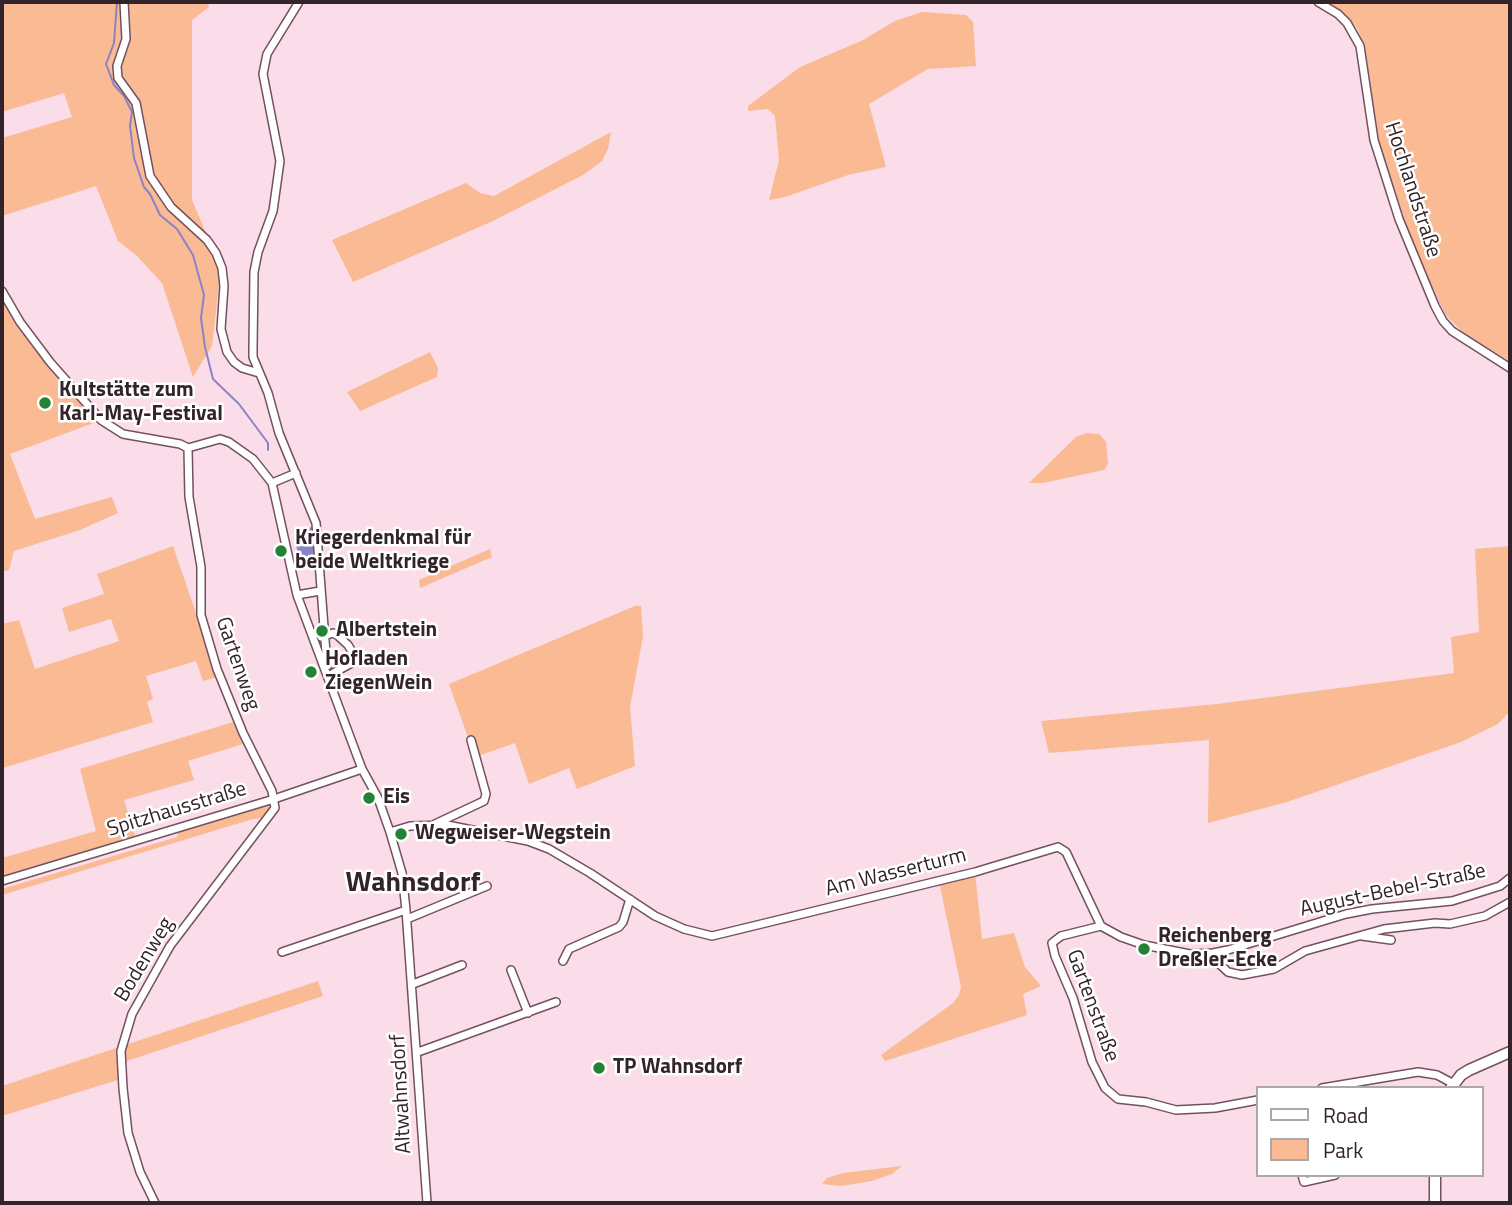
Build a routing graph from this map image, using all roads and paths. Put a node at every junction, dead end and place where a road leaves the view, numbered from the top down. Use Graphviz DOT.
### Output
graph roads {
  1 [pos="124,2"];
  2 [pos="299,2"];
  3 [pos="1318,2"];
  4 [pos="2,291"];
  5 [pos="1510,368"];
  6 [pos="259,373"];
  7 [pos="188,448"];
  8 [pos="296,473"];
  9 [pos="272,482"];
  10 [pos="320,591"];
  11 [pos="297,595"];
  12 [pos="325,636"];
  13 [pos="313,639"];
  14 [pos="328,676"];
  15 [pos="471,740"];
  16 [pos="362,769"];
  17 [pos="274,799"];
  18 [pos="435,824"];
  19 [pos="390,832"];
  20 [pos="1510,878"];
  21 [pos="2,881"];
  22 [pos="486,886"];
  23 [pos="1500,886"];
  24 [pos="1510,887"];
  25 [pos="630,899"];
  26 [pos="1510,902"];
  27 [pos="407,910"];
  28 [pos="407,919"];
  29 [pos="1101,926"];
  30 [pos="1361,936"];
  31 [pos="1391,940"];
  32 [pos="282,952"];
  33 [pos="1213,953"];
  34 [pos="563,961"];
  35 [pos="462,965"];
  36 [pos="511,970"];
  37 [pos="413,984"];
  38 [pos="556,1002"];
  39 [pos="527,1013"];
  40 [pos="418,1052"];
  41 [pos="1510,1052"];
  42 [pos="1334,1086"];
  43 [pos="1453,1086"];
  44 [pos="1256,1100"];
  45 [pos="1303,1177"];
  46 [pos="1326,1177"];
  47 [pos="1435,1177"];
  48 [pos="155,1203"];
  49 [pos="427,1203"];
  50 [pos="1435,1203"];
  1 -- 6 [label="street"];
  2 -- 6 [label="street, Altwahnsdorf"];
  3 -- 5 [label="street, Hochlandstraße"];
  4 -- 7 [label="street"];
  6 -- 8 [label="street, Altwahnsdorf"];
  7 -- 9 [label="street"];
  7 -- 17 [label="street, Gartenweg"];
  8 -- 9 [label="street"];
  8 -- 10 [label="street, Altwahnsdorf"];
  9 -- 11 [label="street, Altwahnsdorf"];
  10 -- 11 [label="street"];
  10 -- 12 [label="street, Altwahnsdorf"];
  11 -- 13 [label="street, Altwahnsdorf"];
  12 -- 13 [label="street"];
  12 -- 14 [label="street, Altwahnsdorf"];
  12 -- 14 [label="street"];
  13 -- 14 [label="street, Altwahnsdorf"];
  14 -- 16 [label="street, Altwahnsdorf"];
  15 -- 18 [label="street"];
  16 -- 17 [label="street, Spitzhausstraße"];
  16 -- 19 [label="street, Altwahnsdorf"];
  17 -- 21 [label="street, Spitzhausstraße"];
  17 -- 48 [label="street, Bodenweg"];
  18 -- 19 [label="street"];
  18 -- 25 [label="street"];
  19 -- 27 [label="street, Altwahnsdorf"];
  20 -- 23 [label="street, August-Bebel-Straße"];
  22 -- 28 [label="street"];
  23 -- 24 [label="street, August-Bebel-Straße"];
  23 -- 33 [label="street, August-Bebel-Straße"];
  25 -- 29 [label="street, Am Wasserturm"];
  25 -- 34 [label="street"];
  26 -- 30 [label="street, August-Bebel-Straße"];
  27 -- 28 [label="street, Altwahnsdorf"];
  27 -- 32 [label="street"];
  28 -- 37 [label="street, Altwahnsdorf"];
  29 -- 33 [label="street, August-Bebel-Straße"];
  29 -- 44 [label="street, Gartenstraße"];
  30 -- 31 [label="street, August-Bebel-Straße"];
  30 -- 33 [label="street, August-Bebel-Straße"];
  35 -- 37 [label="street"];
  36 -- 39 [label="street"];
  37 -- 40 [label="street, Altwahnsdorf"];
  38 -- 39 [label="street"];
  39 -- 40 [label="street"];
  40 -- 49 [label="street, Altwahnsdorf"];
  41 -- 43 [label="street"];
  42 -- 43 [label="street"];
  45 -- 46 [label="street"];
  47 -- 50 [label="street"];
}
